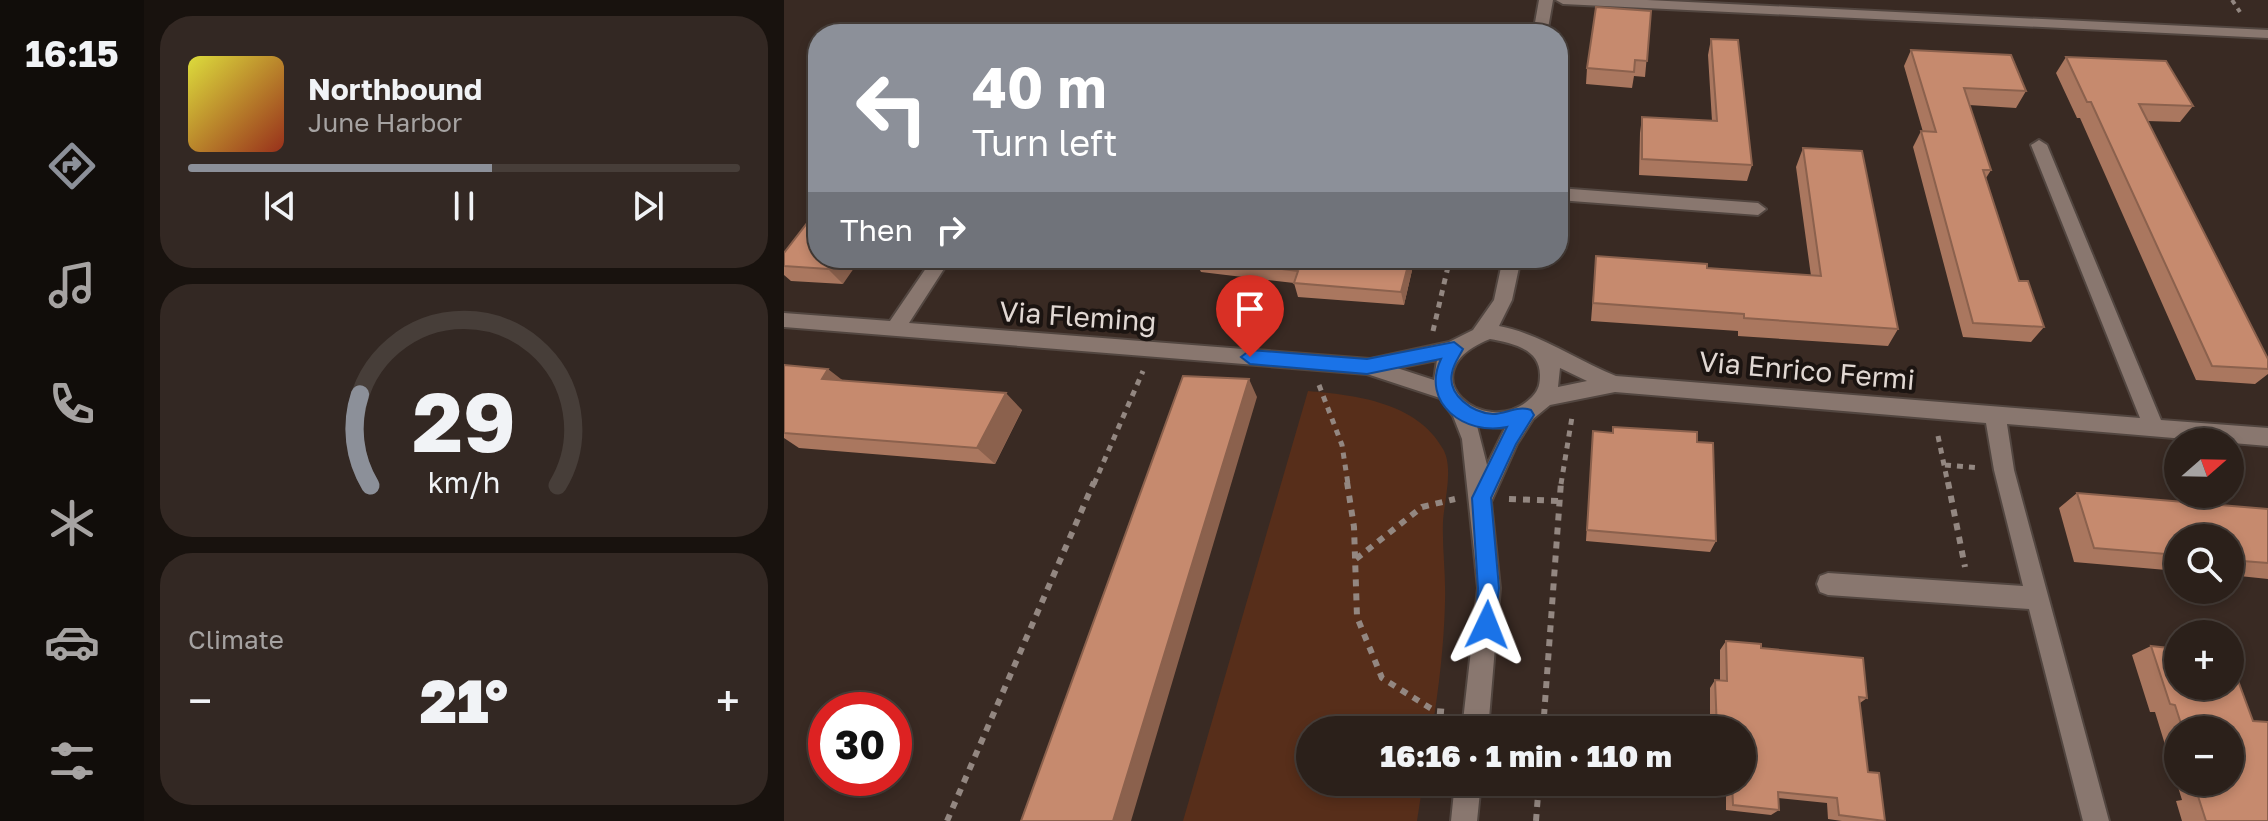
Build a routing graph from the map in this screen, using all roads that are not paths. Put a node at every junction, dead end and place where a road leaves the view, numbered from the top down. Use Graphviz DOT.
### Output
graph roads {
  1 [pos="1546,0"];
  2 [pos="1563,0"];
  3 [pos="1542,24"];
  4 [pos="2268,34"];
  5 [pos="2039,145"];
  6 [pos="1568,195"];
  7 [pos="1758,209"];
  8 [pos="935,268"];
  9 [pos="1510,268"];
  10 [pos="1506,298"];
  11 [pos="784,320"];
  12 [pos="894,330"];
  13 [pos="1514,333"];
  14 [pos="1479,336"];
  15 [pos="1541,348"];
  16 [pos="1454,349"];
  17 [pos="1367,366"];
  18 [pos="1615,384"];
  19 [pos="1445,392"];
  20 [pos="1545,398"];
  21 [pos="1461,411"];
  22 [pos="1525,415"];
  23 [pos="1995,415"];
  24 [pos="2153,426"];
  25 [pos="2268,437"];
  26 [pos="1482,498"];
  27 [pos="1828,584"];
  28 [pos="2037,598"];
  29 [pos="1477,716"];
  30 [pos="1467,796"];
  31 [pos="1464,821"];
  32 [pos="2096,821"];
  1 -- 3 [label="street"];
  2 -- 4 [label="street"];
  5 -- 24 [label="street"];
  6 -- 7 [label="street"];
  8 -- 12 [label="street"];
  9 -- 10 [label="street"];
  10 -- 13 [label="street"];
  10 -- 14 [label="street"];
  11 -- 12 [label="street, Via Fleming"];
  12 -- 17 [label="street, Via Fleming"];
  13 -- 14 [label="street"];
  13 -- 15 [label="street"];
  14 -- 16 [label="street"];
  15 -- 18 [label="street, Via Enrico Fermi"];
  15 -- 20 [label="street"];
  16 -- 17 [label="street, Via Fleming"];
  16 -- 19 [label="street"];
  17 -- 19 [label="street, Via Fleming"];
  18 -- 20 [label="street, Via Enrico Fermi"];
  18 -- 23 [label="street, Via Enrico Fermi"];
  19 -- 21 [label="street"];
  20 -- 22 [label="street"];
  21 -- 22 [label="street"];
  21 -- 26 [label="street"];
  22 -- 26 [label="street"];
  23 -- 24 [label="street, Via Enrico Fermi"];
  23 -- 28 [label="street"];
  24 -- 25 [label="street, Via Enrico Fermi"];
  26 -- 29 [label="street"];
  27 -- 28 [label="street"];
  28 -- 32 [label="street"];
  30 -- 31 [label="street"];
}
